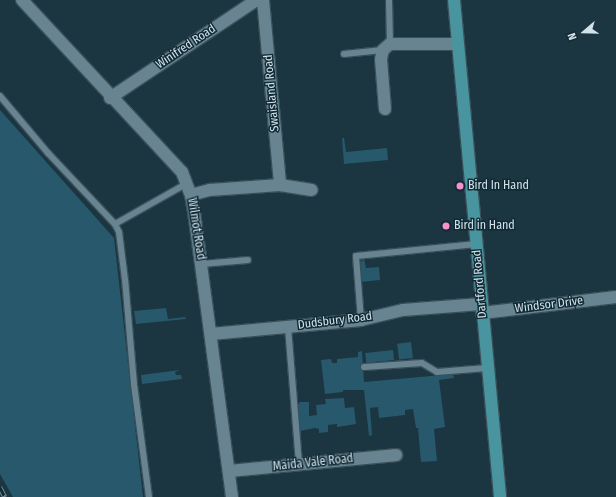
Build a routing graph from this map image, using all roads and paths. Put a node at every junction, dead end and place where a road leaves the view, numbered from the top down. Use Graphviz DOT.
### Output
graph roads {
  1 [pos="22,0"];
  2 [pos="263,0"];
  3 [pos="389,0"];
  4 [pos="454,0"];
  5 [pos="457,44"];
  6 [pos="386,47"];
  7 [pos="344,54"];
  8 [pos="0,96"];
  9 [pos="110,98"];
  10 [pos="384,109"];
  11 [pos="280,185"];
  12 [pos="189,189"];
  13 [pos="312,190"];
  14 [pos="115,224"];
  15 [pos="476,244"];
  16 [pos="248,260"];
  17 [pos="202,264"];
  18 [pos="616,297"];
  19 [pos="482,308"];
  20 [pos="361,320"];
  21 [pos="288,327"];
  22 [pos="211,334"];
  23 [pos="364,367"];
  24 [pos="487,368"];
  25 [pos="396,455"];
  26 [pos="299,465"];
  27 [pos="230,471"];
  28 [pos="149,497"];
  29 [pos="232,497"];
  30 [pos="500,497"];
  1 -- 9 [label="street, Wilmot Road"];
  2 -- 9 [label="street, Winifred Road"];
  2 -- 11 [label="street, Swaisland Road"];
  3 -- 6 [label="lane"];
  4 -- 5 [label="main road, Dartford Road"];
  5 -- 6 [label="street"];
  5 -- 15 [label="main road, Dartford Road"];
  6 -- 7 [label="lane"];
  6 -- 10 [label="street"];
  8 -- 14 [label="lane"];
  9 -- 12 [label="street, Wilmot Road"];
  11 -- 12 [label="street"];
  11 -- 13 [label="street"];
  12 -- 14 [label="lane"];
  12 -- 17 [label="street, Wilmot Road"];
  14 -- 28 [label="lane"];
  15 -- 19 [label="main road, Dartford Road"];
  15 -- 20 [label="lane"];
  16 -- 17 [label="lane"];
  17 -- 22 [label="street, Wilmot Road"];
  18 -- 19 [label="street, Windsor Drive"];
  19 -- 20 [label="street, Dudsbury Road"];
  19 -- 24 [label="main road, Dartford Road"];
  20 -- 21 [label="street, Dudsbury Road"];
  21 -- 22 [label="street, Dudsbury Road"];
  21 -- 26 [label="lane"];
  22 -- 27 [label="street, Wilmot Road"];
  23 -- 24 [label="lane"];
  24 -- 30 [label="main road, Dartford Road"];
  25 -- 26 [label="street, Maida Vale Road"];
  26 -- 27 [label="street, Maida Vale Road"];
  27 -- 29 [label="street, Wilmot Road"];
}
